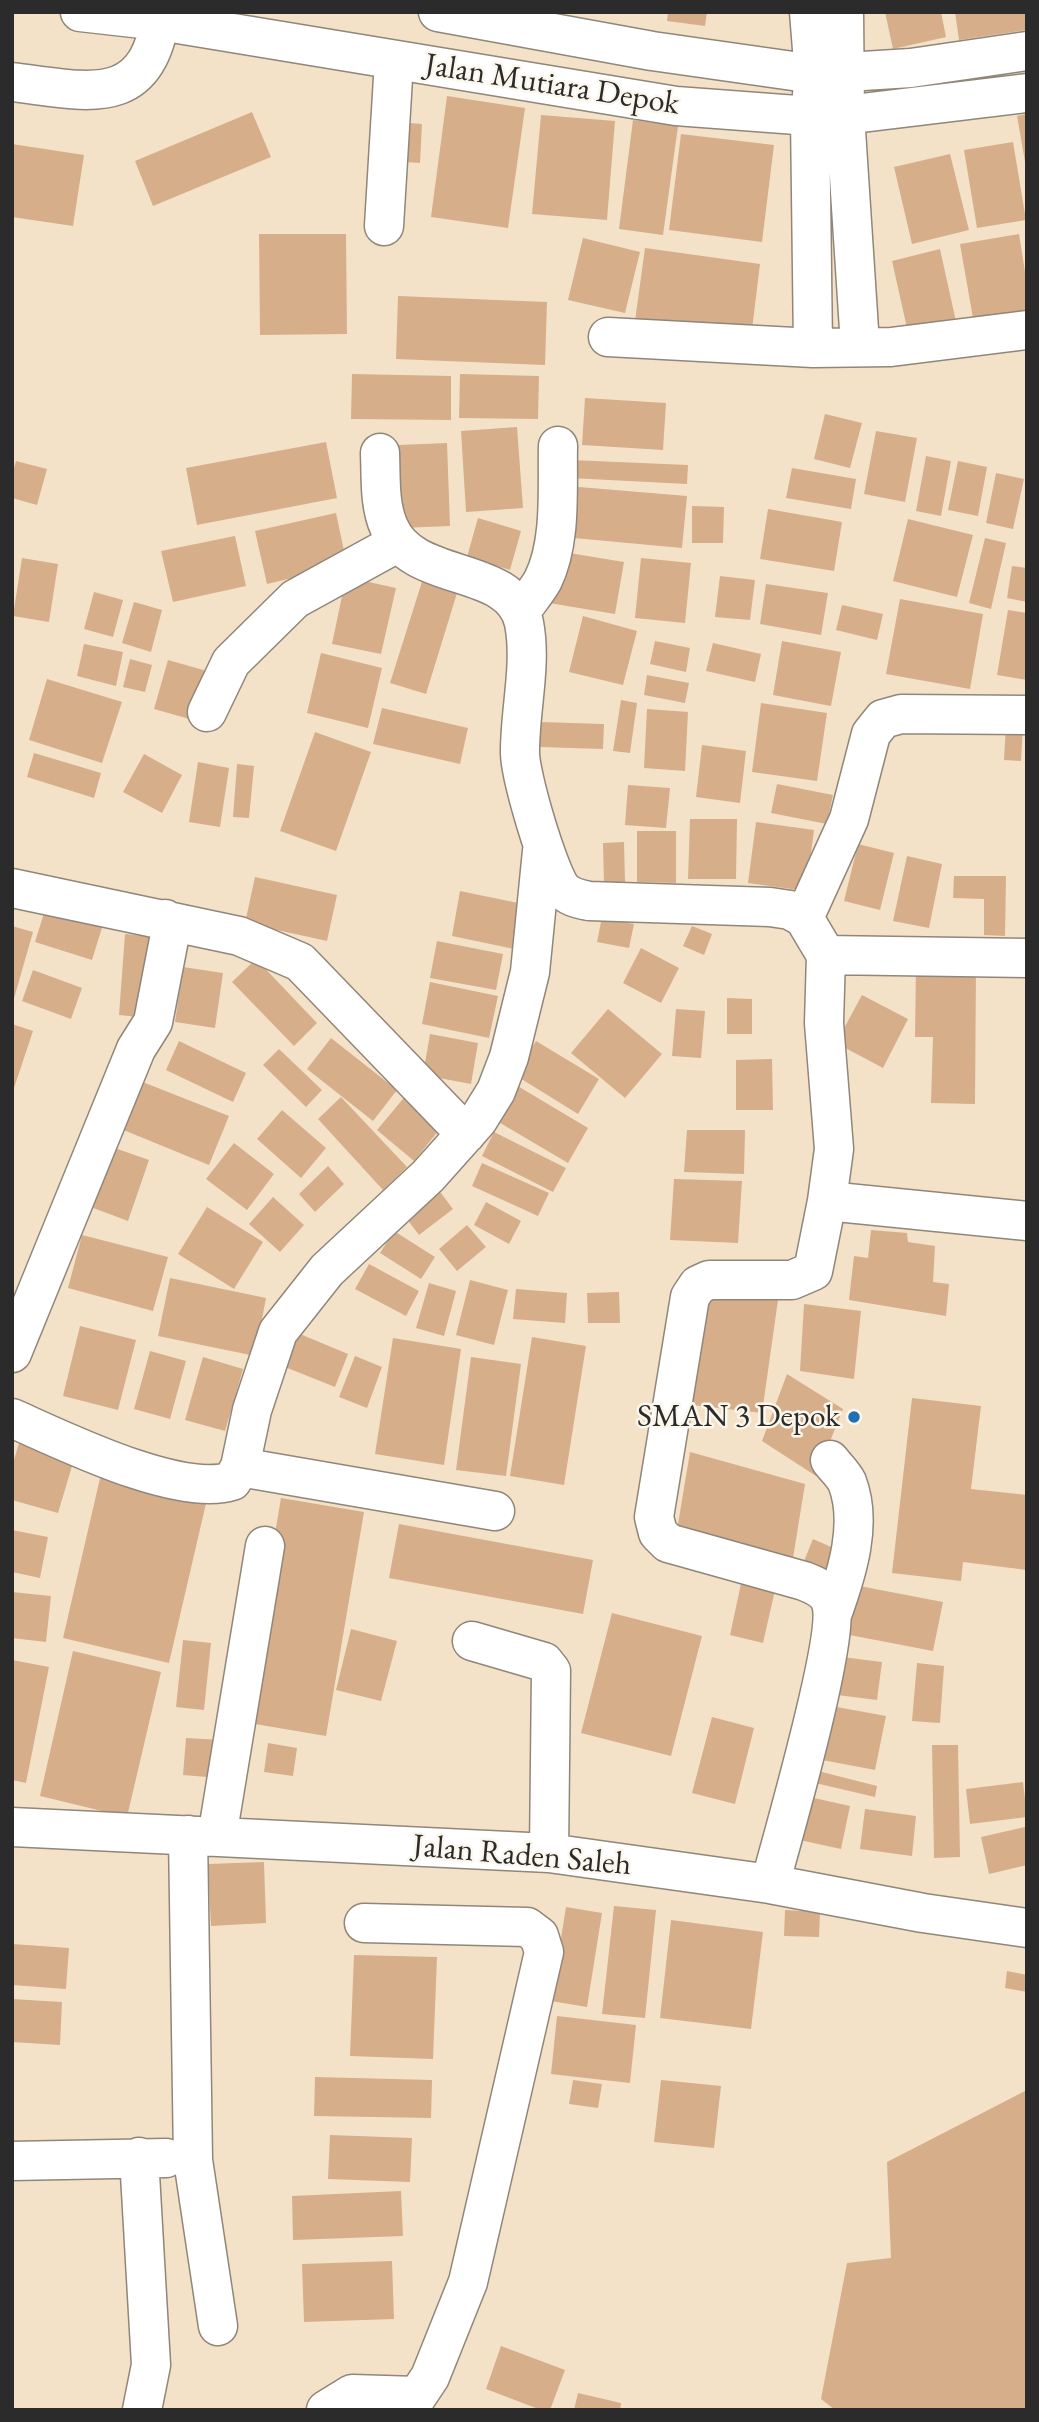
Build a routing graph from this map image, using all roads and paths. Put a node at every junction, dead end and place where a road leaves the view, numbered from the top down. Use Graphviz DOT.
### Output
graph roads {
  1 [pos="80,12"];
  2 [pos="438,12"];
  3 [pos="809,12"];
  4 [pos="844,12"];
  5 [pos="476,16"];
  6 [pos="160,17"];
  7 [pos="1027,51"];
  8 [pos="394,61"];
  9 [pos="830,73"];
  10 [pos="12,82"];
  11 [pos="1027,93"];
  12 [pos="828,116"];
  13 [pos="384,226"];
  14 [pos="1027,330"];
  15 [pos="608,337"];
  16 [pos="860,345"];
  17 [pos="813,348"];
  18 [pos="558,446"];
  19 [pos="380,453"];
  20 [pos="397,543"];
  21 [pos="521,611"];
  22 [pos="207,712"];
  23 [pos="1027,715"];
  24 [pos="543,842"];
  25 [pos="12,888"];
  26 [pos="804,918"];
  27 [pos="165,919"];
  28 [pos="826,955"];
  29 [pos="1027,958"];
  30 [pos="466,1133"];
  31 [pos="827,1201"];
  32 [pos="1027,1222"];
  33 [pos="12,1353"];
  34 [pos="12,1418"];
  35 [pos="830,1460"];
  36 [pos="240,1467"];
  37 [pos="495,1511"];
  38 [pos="265,1546"];
  39 [pos="832,1612"];
  40 [pos="472,1641"];
  41 [pos="12,1826"];
  42 [pos="202,1836"];
  43 [pos="549,1853"];
  44 [pos="770,1884"];
  45 [pos="364,1923"];
  46 [pos="1027,1928"];
  47 [pos="139,2157"];
  48 [pos="192,2160"];
  49 [pos="12,2161"];
  50 [pos="218,2326"];
  51 [pos="413,2403"];
  52 [pos="346,2404"];
  53 [pos="142,2410"];
  1 -- 6 [label="street, Jalan Mutiara Depok"];
  2 -- 5 [label="street, Jalan Mutiara Depok"];
  3 -- 9 [label="street"];
  4 -- 9 [label="street"];
  5 -- 9 [label="street, Jalan Mutiara Depok"];
  6 -- 8 [label="street, Jalan Mutiara Depok"];
  6 -- 10 [label="street"];
  7 -- 9 [label="street, Jalan Mutiara Depok"];
  8 -- 12 [label="street, Jalan Mutiara Depok"];
  8 -- 13 [label="street"];
  9 -- 12 [label="street"];
  11 -- 12 [label="street, Jalan Mutiara Depok"];
  12 -- 16 [label="street"];
  12 -- 17 [label="street"];
  14 -- 16 [label="street"];
  15 -- 17 [label="street"];
  16 -- 17 [label="street"];
  18 -- 21 [label="street"];
  19 -- 20 [label="street"];
  20 -- 21 [label="street"];
  20 -- 22 [label="street"];
  21 -- 24 [label="street"];
  23 -- 26 [label="street"];
  24 -- 26 [label="street"];
  24 -- 30 [label="street"];
  25 -- 27 [label="street"];
  26 -- 28 [label="street"];
  27 -- 30 [label="street"];
  27 -- 33 [label="street"];
  28 -- 29 [label="street"];
  28 -- 31 [label="street"];
  30 -- 36 [label="street"];
  31 -- 32 [label="street"];
  31 -- 39 [label="street"];
  34 -- 36 [label="street"];
  35 -- 39 [label="street"];
  36 -- 37 [label="street"];
  38 -- 42 [label="street"];
  39 -- 44 [label="street"];
  40 -- 43 [label="street"];
  41 -- 42 [label="street, Jalan Raden Saleh"];
  42 -- 43 [label="street, Jalan Raden Saleh"];
  42 -- 48 [label="street"];
  43 -- 44 [label="street, Jalan Raden Saleh"];
  44 -- 46 [label="street, Jalan Raden Saleh"];
  45 -- 51 [label="street"];
  47 -- 48 [label="street"];
  47 -- 49 [label="street"];
  47 -- 53 [label="street"];
  48 -- 50 [label="street"];
  51 -- 52 [label="street"];
}
